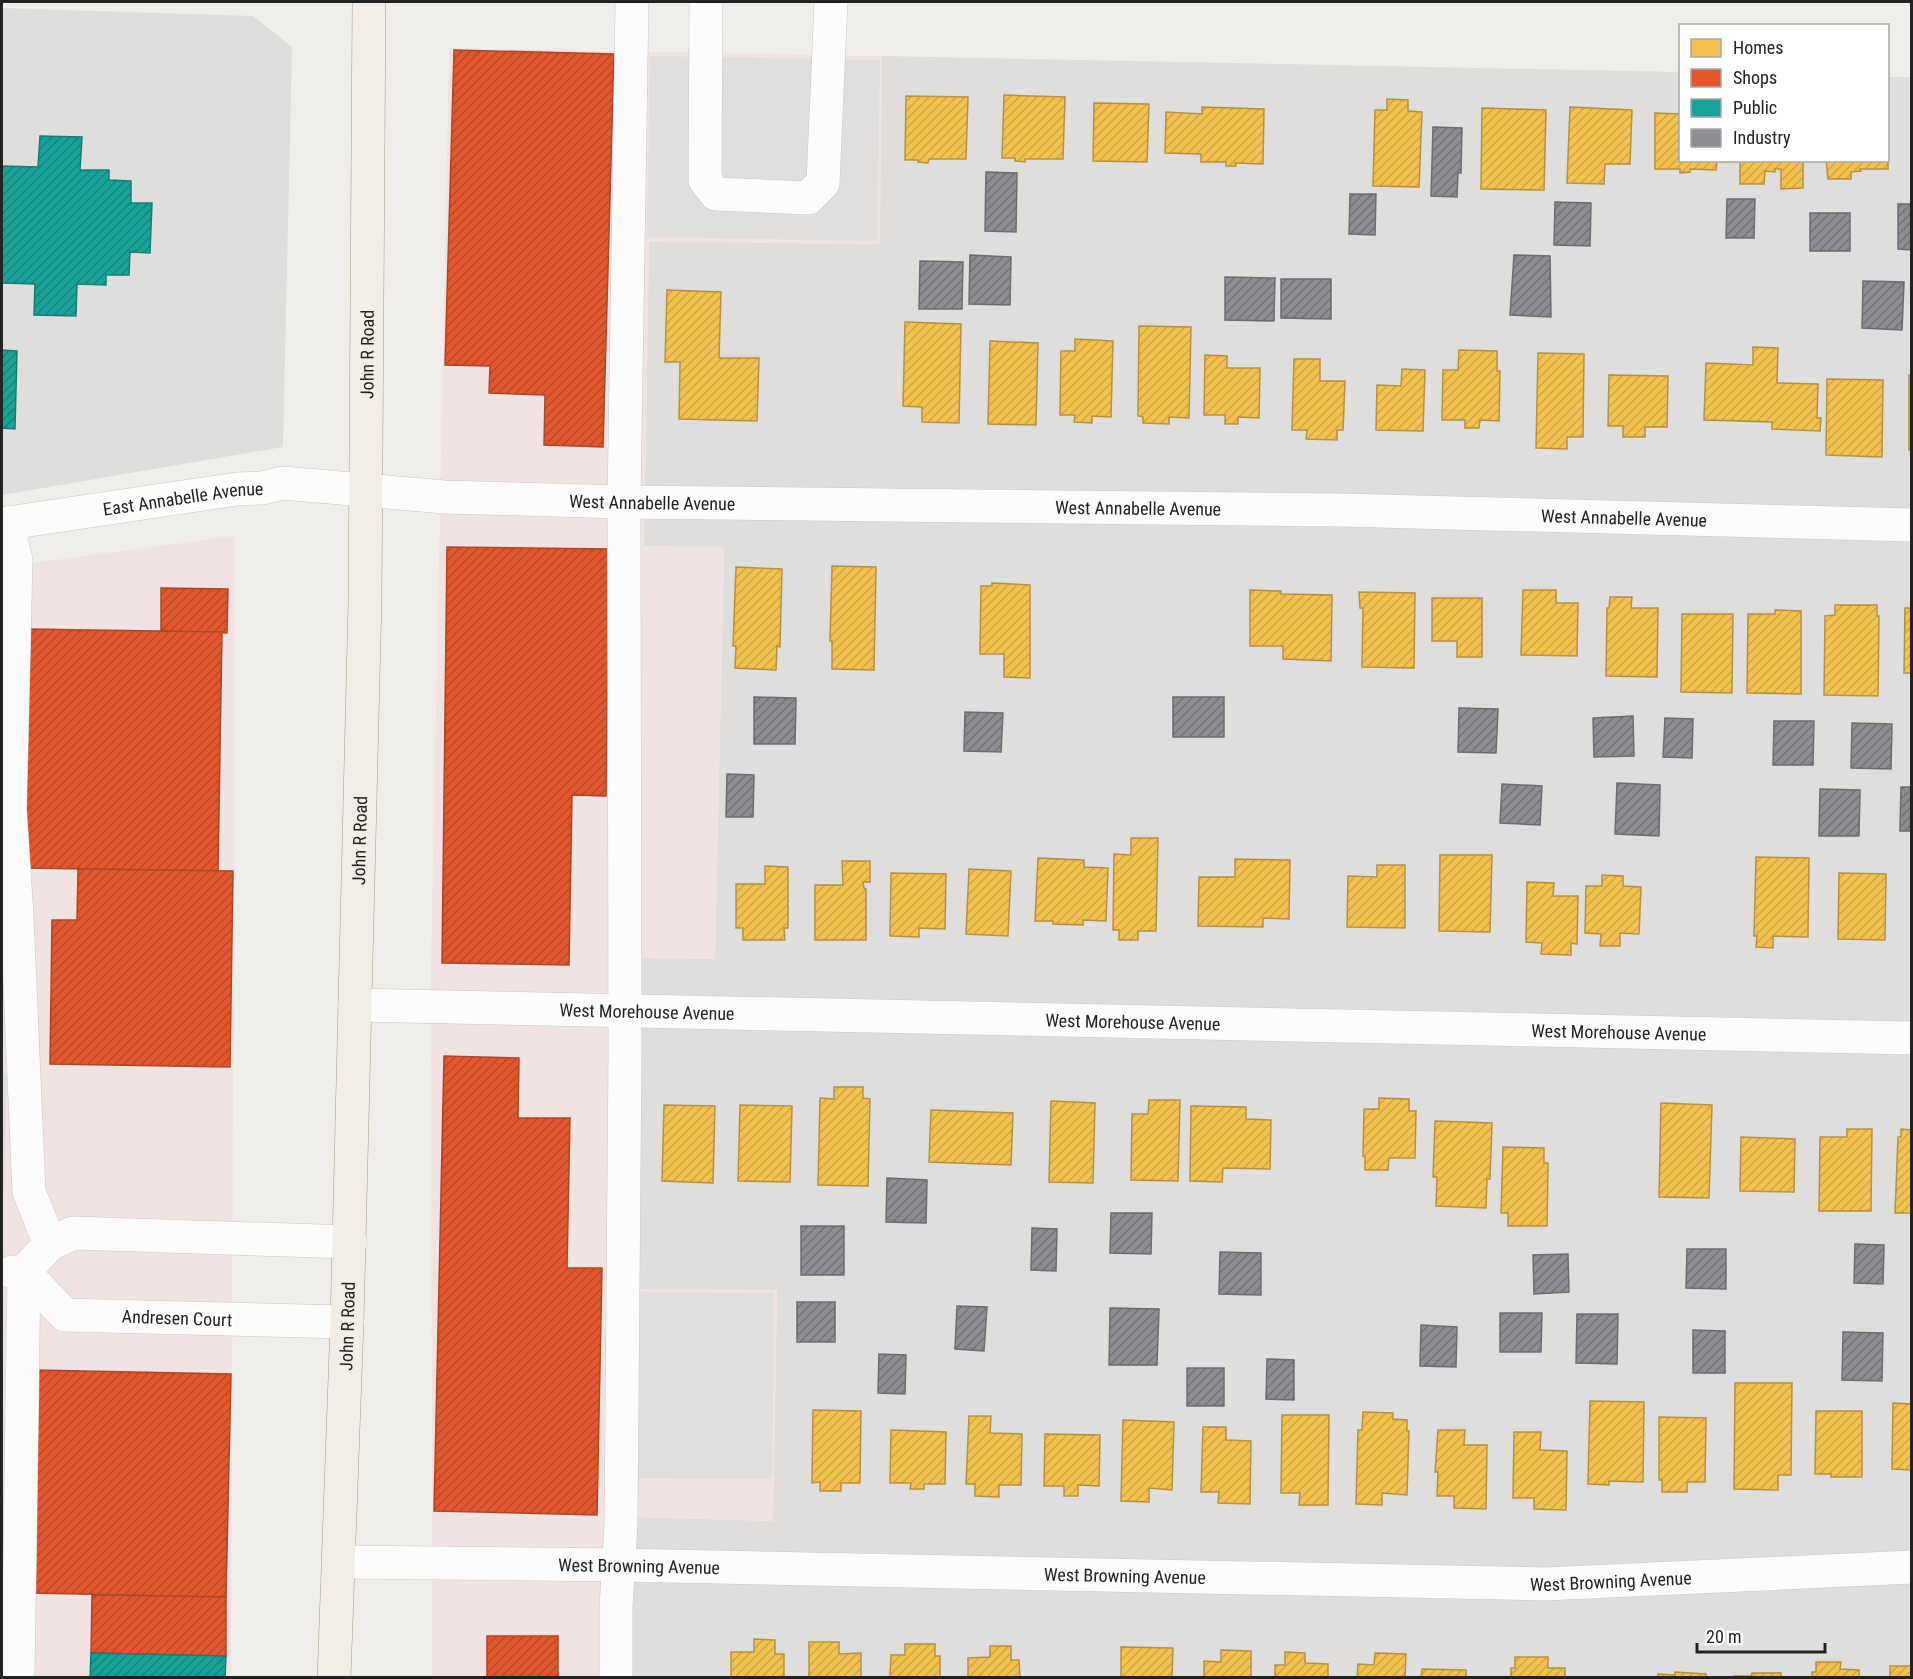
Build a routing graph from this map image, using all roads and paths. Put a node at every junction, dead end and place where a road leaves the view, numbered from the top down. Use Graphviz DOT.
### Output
graph roads {
  1 [pos="369,2"];
  2 [pos="632,2"];
  3 [pos="706,2"];
  4 [pos="831,2"];
  5 [pos="366,491"];
  6 [pos="624,502"];
  7 [pos="4,523"];
  8 [pos="1911,525"];
  9 [pos="355,1005"];
  10 [pos="625,1011"];
  11 [pos="1911,1038"];
  12 [pos="350,1242"];
  13 [pos="50,1244"];
  14 [pos="13,1272"];
  15 [pos="347,1322"];
  16 [pos="339,1562"];
  17 [pos="618,1565"];
  18 [pos="1911,1567"];
  19 [pos="18,1677"];
  20 [pos="334,1677"];
  21 [pos="616,1677"];
  1 -- 5 [label="main road, John R Road"];
  2 -- 6 [label="street"];
  3 -- 4 [label="street"];
  5 -- 6 [label="street, West Annabelle Avenue"];
  5 -- 7 [label="street, East Annabelle Avenue"];
  5 -- 9 [label="main road, John R Road"];
  6 -- 8 [label="street, West Annabelle Avenue"];
  6 -- 10 [label="street"];
  7 -- 13 [label="street"];
  9 -- 10 [label="street, West Morehouse Avenue"];
  9 -- 12 [label="main road, John R Road"];
  10 -- 11 [label="street, West Morehouse Avenue"];
  10 -- 17 [label="street"];
  12 -- 13 [label="street"];
  12 -- 15 [label="main road, John R Road"];
  13 -- 14 [label="street"];
  14 -- 15 [label="street, Andresen Court"];
  14 -- 19 [label="street"];
  15 -- 16 [label="main road, John R Road"];
  16 -- 17 [label="street, West Browning Avenue"];
  16 -- 20 [label="main road, John R Road"];
  17 -- 18 [label="street, West Browning Avenue"];
  17 -- 21 [label="street"];
}
